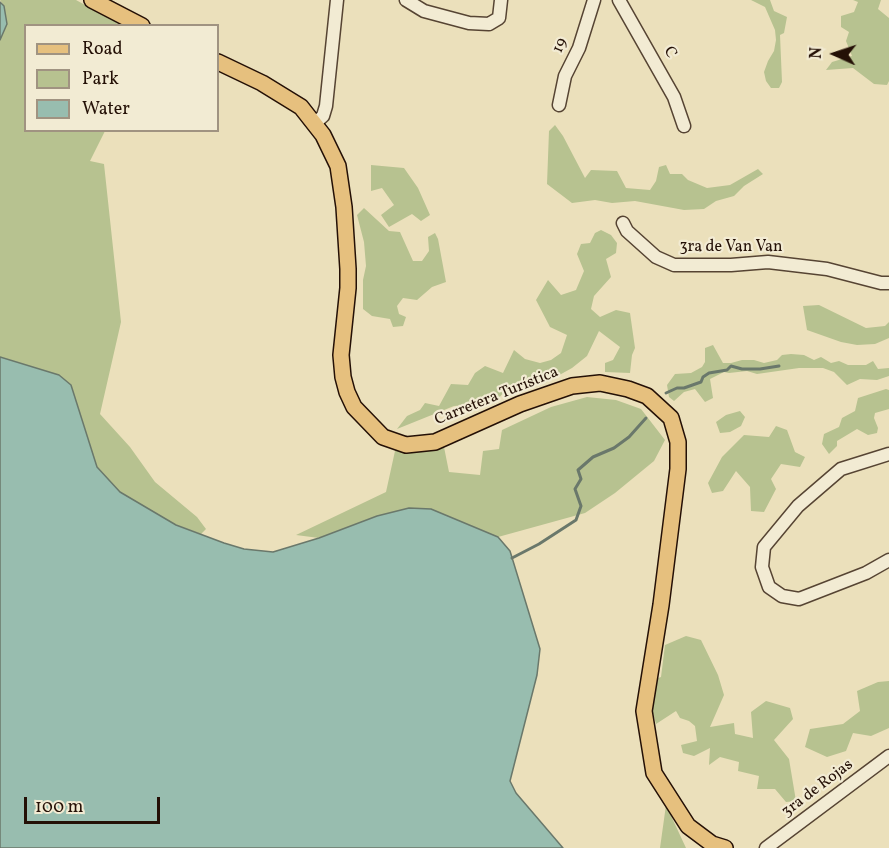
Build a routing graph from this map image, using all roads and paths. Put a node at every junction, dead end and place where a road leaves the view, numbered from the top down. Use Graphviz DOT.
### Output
graph roads {
  1 [pos="92,0"];
  2 [pos="337,0"];
  3 [pos="406,0"];
  4 [pos="501,0"];
  5 [pos="594,0"];
  6 [pos="619,0"];
  7 [pos="138,24"];
  8 [pos="219,62"];
  9 [pos="559,105"];
  10 [pos="314,124"];
  11 [pos="684,126"];
  12 [pos="623,223"];
  13 [pos="889,283"];
  14 [pos="889,454"];
  15 [pos="889,560"];
  16 [pos="889,756"];
  17 [pos="725,848"];
  18 [pos="766,848"];
  1 -- 7 [label="main road"];
  2 -- 10 [label="street"];
  3 -- 4 [label="street"];
  5 -- 9 [label="street, 19"];
  6 -- 11 [label="street, C"];
  8 -- 10 [label="main road, Carretera Turística"];
  10 -- 17 [label="main road, Carretera Turística"];
  12 -- 13 [label="street, 3ra de Van Van"];
  14 -- 15 [label="street"];
  16 -- 18 [label="street, 3ra de Rojas"];
}
